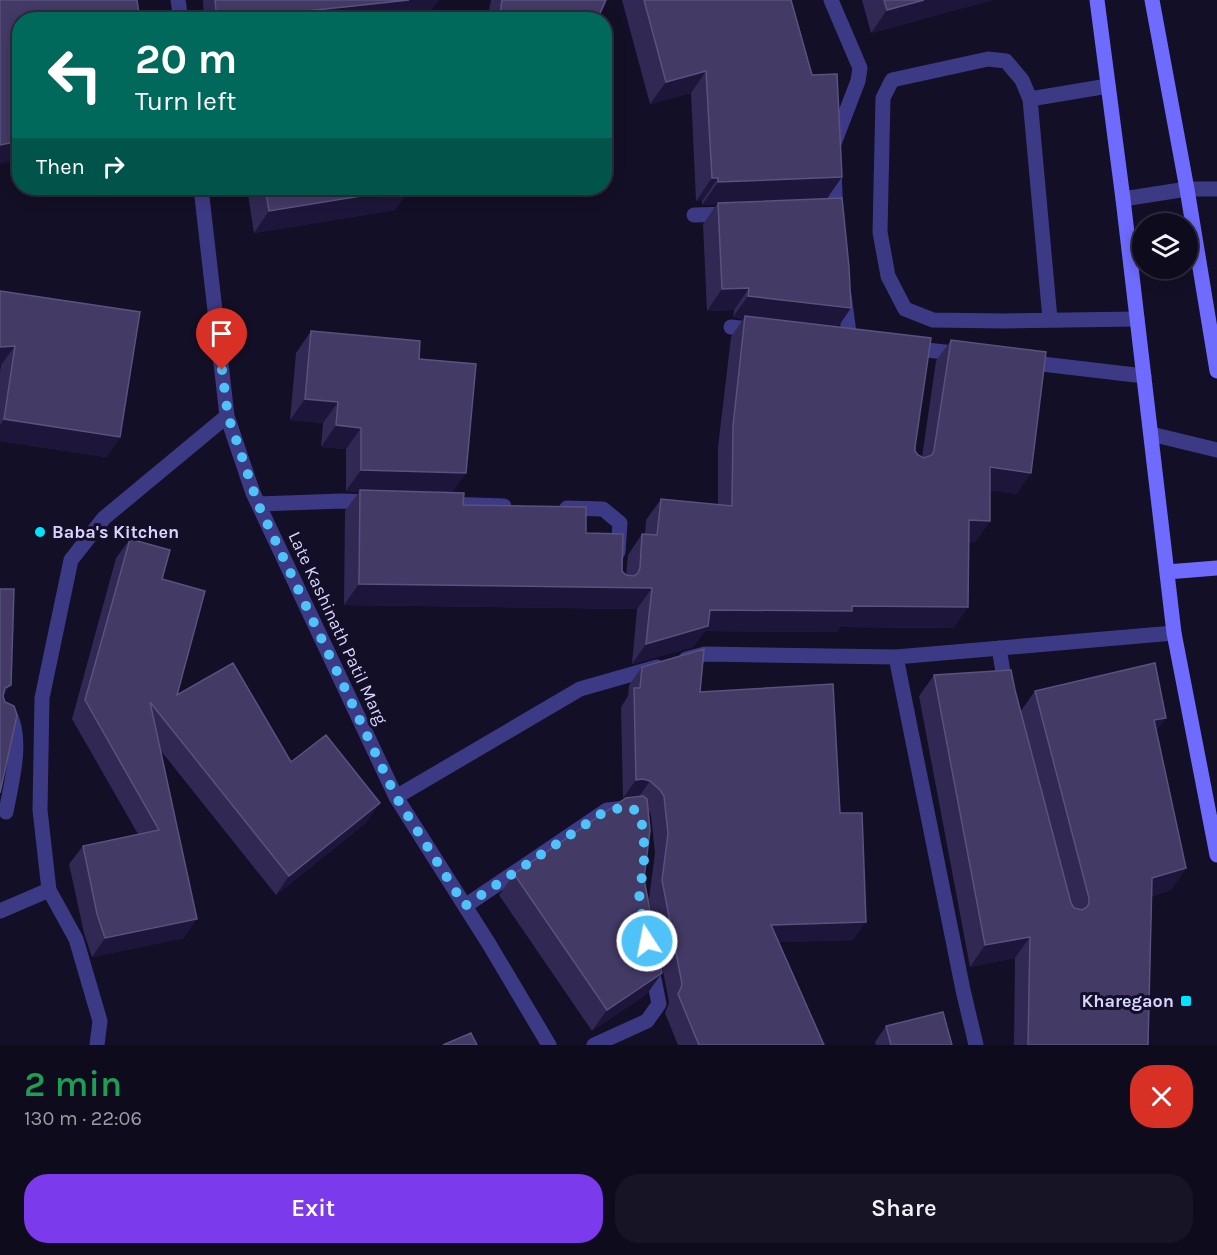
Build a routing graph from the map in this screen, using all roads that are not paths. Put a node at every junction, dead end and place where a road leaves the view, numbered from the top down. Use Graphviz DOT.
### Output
graph roads {
  1 [pos="831,0"];
  2 [pos="1096,0"];
  3 [pos="1152,0"];
  4 [pos="1108,86"];
  5 [pos="1030,99"];
  6 [pos="1187,189"];
  7 [pos="1217,189"];
  8 [pos="202,195"];
  9 [pos="1124,199"];
  10 [pos="741,213"];
  11 [pos="694,215"];
  12 [pos="837,235"];
  13 [pos="843,282"];
  14 [pos="1137,319"];
  15 [pos="1050,320"];
  16 [pos="731,327"];
  17 [pos="767,331"];
  18 [pos="849,341"];
  19 [pos="894,346"];
  20 [pos="974,356"];
  21 [pos="1008,360"];
  22 [pos="1217,371"];
  23 [pos="1144,376"];
  24 [pos="228,416"];
  25 [pos="1151,434"];
  26 [pos="1217,450"];
  27 [pos="390,502"];
  28 [pos="258,504"];
  29 [pos="425,504"];
  30 [pos="520,507"];
  31 [pos="555,508"];
  32 [pos="617,566"];
  33 [pos="1217,568"];
  34 [pos="1167,572"];
  35 [pos="1174,633"];
  36 [pos="999,648"];
  37 [pos="896,657"];
  38 [pos="1009,709"];
  39 [pos="0,712"];
  40 [pos="8,773"];
  41 [pos="40,784"];
  42 [pos="396,797"];
  43 [pos="6,812"];
  44 [pos="641,816"];
  45 [pos="1217,855"];
  46 [pos="49,890"];
  47 [pos="465,906"];
  48 [pos="0,911"];
  49 [pos="648,946"];
  50 [pos="97,1045"];
  51 [pos="549,1045"];
  52 [pos="594,1045"];
  53 [pos="976,1045"];
  1 -- 12 [label="street"];
  2 -- 4 [label="street"];
  3 -- 6 [label="street"];
  4 -- 5 [label="street"];
  4 -- 9 [label="street"];
  5 -- 15 [label="street"];
  5 -- 15 [label="street"];
  6 -- 7 [label="street"];
  6 -- 9 [label="street"];
  6 -- 22 [label="street"];
  8 -- 24 [label="street, Late Kashinath Patil Marg"];
  9 -- 14 [label="street"];
  10 -- 11 [label="street"];
  13 -- 18 [label="street"];
  14 -- 15 [label="street"];
  14 -- 23 [label="street"];
  16 -- 17 [label="street"];
  19 -- 20 [label="street"];
  21 -- 23 [label="street"];
  23 -- 25 [label="street"];
  24 -- 28 [label="street, Late Kashinath Patil Marg"];
  24 -- 41 [label="street"];
  25 -- 26 [label="street"];
  25 -- 34 [label="street"];
  27 -- 28 [label="street"];
  28 -- 42 [label="street, Late Kashinath Patil Marg"];
  29 -- 30 [label="street"];
  31 -- 32 [label="street"];
  33 -- 34 [label="street"];
  34 -- 35 [label="street"];
  35 -- 36 [label="street"];
  35 -- 45 [label="street"];
  36 -- 37 [label="street"];
  36 -- 38 [label="street"];
  37 -- 42 [label="street"];
  37 -- 53 [label="street"];
  39 -- 40 [label="street"];
  40 -- 41 [label="street"];
  40 -- 43 [label="street"];
  41 -- 46 [label="street"];
  42 -- 47 [label="street, Late Kashinath Patil Marg"];
  44 -- 47 [label="street"];
  46 -- 48 [label="street"];
  46 -- 50 [label="street"];
  47 -- 51 [label="street, Late Kashinath Patil Marg"];
  49 -- 52 [label="street"];
}
